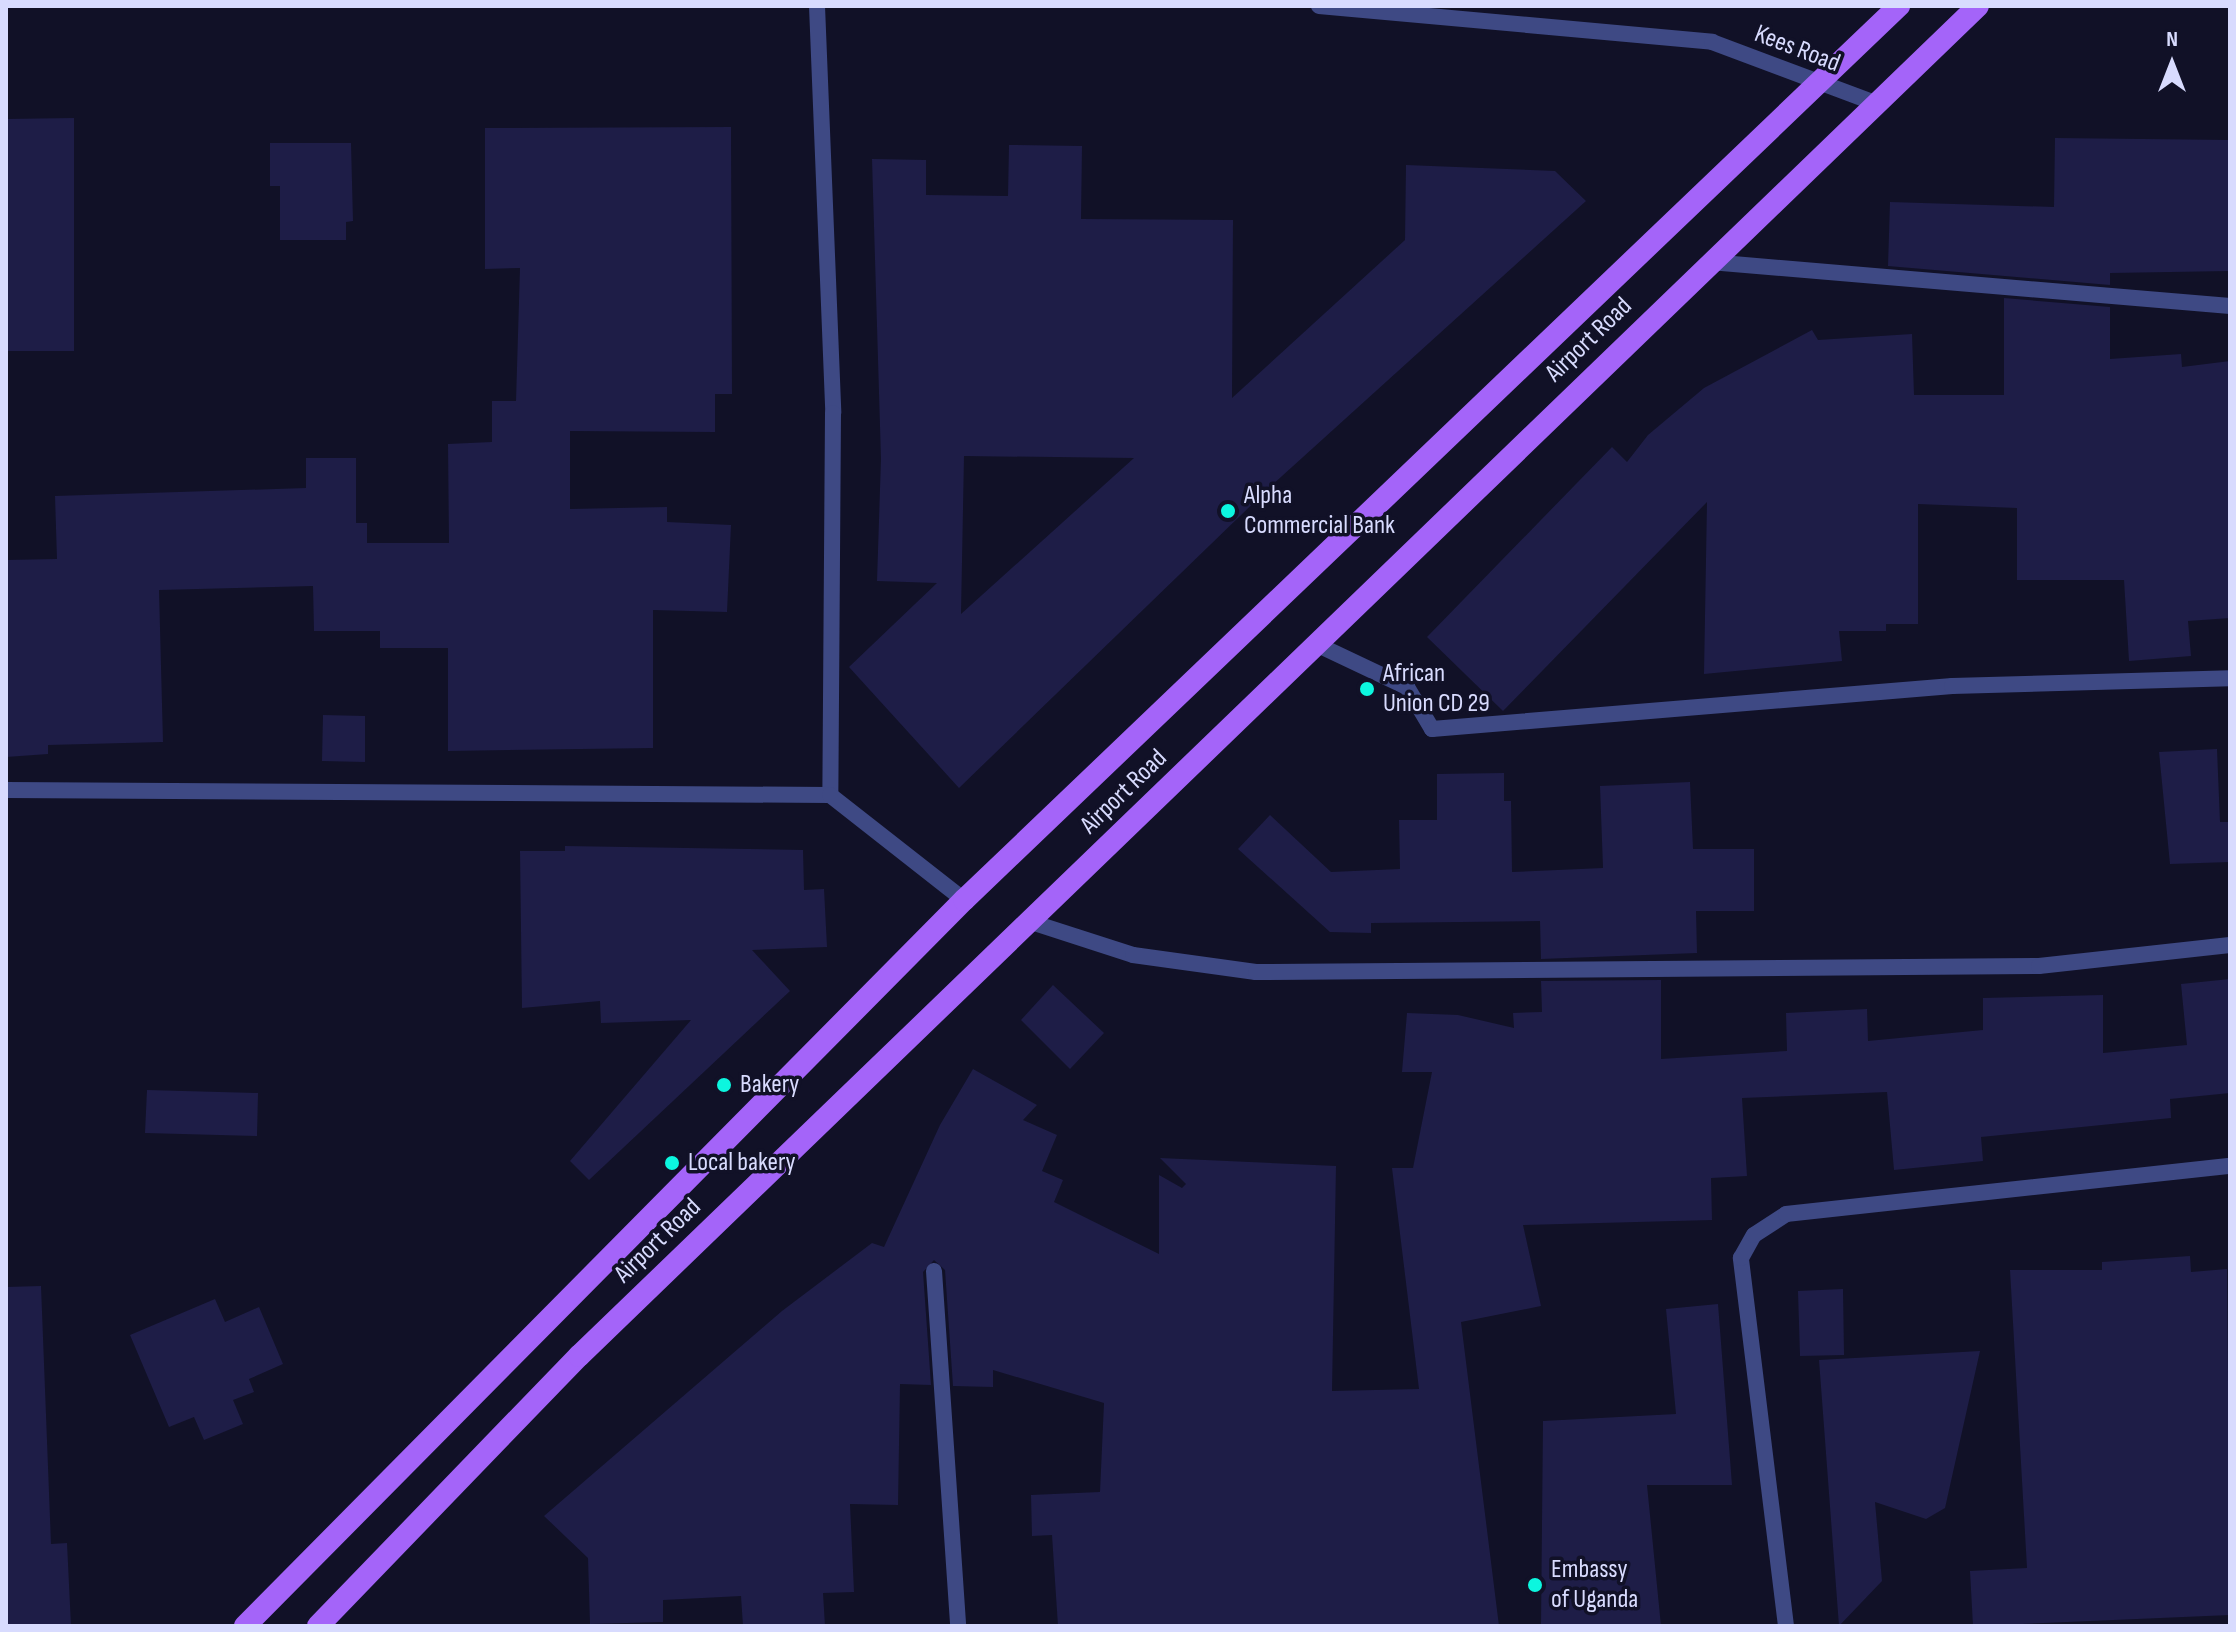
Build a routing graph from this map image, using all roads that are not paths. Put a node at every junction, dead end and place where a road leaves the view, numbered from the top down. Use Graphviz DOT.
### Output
graph roads {
  1 [pos="817,6"];
  2 [pos="1319,6"];
  3 [pos="1899,6"];
  4 [pos="1978,6"];
  5 [pos="1821,84"];
  6 [pos="1875,103"];
  7 [pos="1710,262"];
  8 [pos="2230,306"];
  9 [pos="1316,644"];
  10 [pos="2230,678"];
  11 [pos="6,790"];
  12 [pos="830,795"];
  13 [pos="964,900"];
  14 [pos="1031,922"];
  15 [pos="2230,945"];
  16 [pos="2230,1166"];
  17 [pos="934,1271"];
  18 [pos="245,1626"];
  19 [pos="318,1626"];
  20 [pos="958,1626"];
  21 [pos="1786,1626"];
  1 -- 12 [label="street"];
  2 -- 5 [label="street, Kees Road"];
  3 -- 5 [label="main road, Airport Road"];
  4 -- 6 [label="main road, Airport Road"];
  5 -- 6 [label="street, Kees Road"];
  5 -- 13 [label="main road, Airport Road"];
  6 -- 7 [label="main road, Airport Road"];
  7 -- 8 [label="street"];
  7 -- 9 [label="main road, Airport Road"];
  9 -- 10 [label="street"];
  9 -- 14 [label="main road, Airport Road"];
  11 -- 12 [label="street"];
  12 -- 13 [label="street"];
  13 -- 18 [label="main road, Airport Road"];
  14 -- 15 [label="street"];
  14 -- 19 [label="main road, Airport Road"];
  16 -- 21 [label="street"];
  17 -- 20 [label="street"];
}
